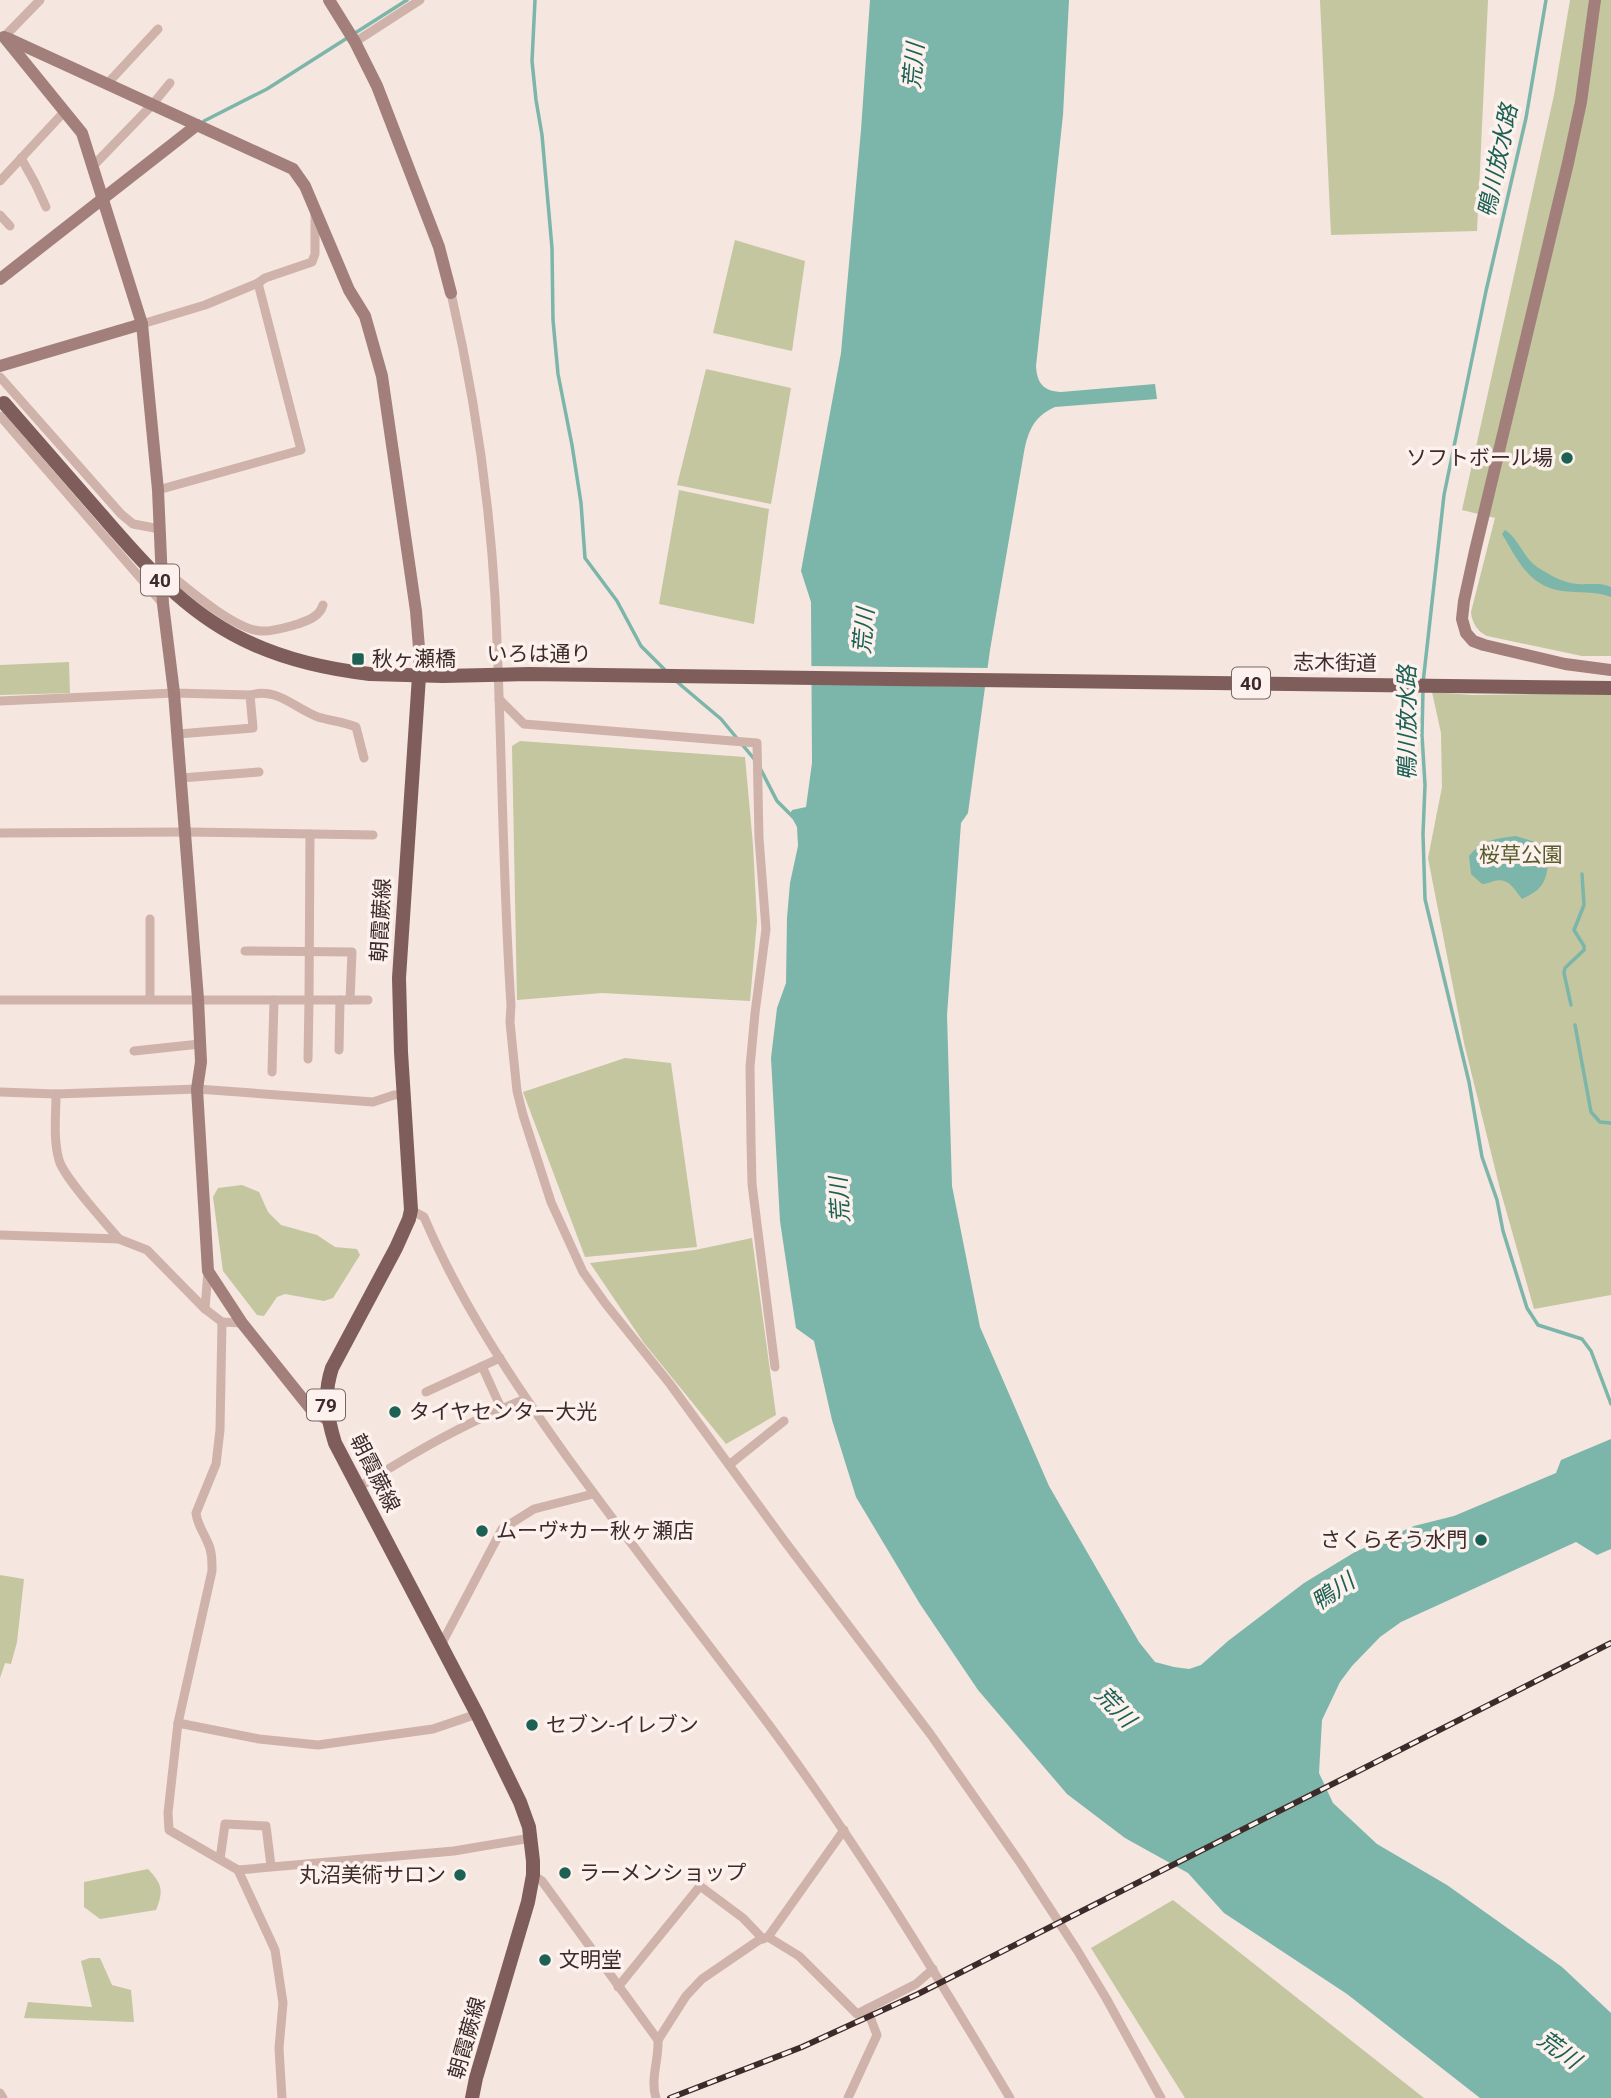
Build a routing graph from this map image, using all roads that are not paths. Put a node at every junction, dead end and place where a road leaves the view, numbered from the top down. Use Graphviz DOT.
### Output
graph roads {
  1 [pos="40,0"];
  2 [pos="329,0"];
  3 [pos="420,0"];
  4 [pos="1595,0"];
  5 [pos="158,29"];
  6 [pos="2,36"];
  7 [pos="353,39"];
  8 [pos="170,83"];
  9 [pos="107,84"];
  10 [pos="152,105"];
  11 [pos="64,112"];
  12 [pos="197,125"];
  13 [pos="21,159"];
  14 [pos="93,166"];
  15 [pos="0,181"];
  16 [pos="102,194"];
  17 [pos="46,207"];
  18 [pos="315,211"];
  19 [pos="0,215"];
  20 [pos="10,226"];
  21 [pos="0,279"];
  22 [pos="258,283"];
  23 [pos="451,293"];
  24 [pos="142,324"];
  25 [pos="0,366"];
  26 [pos="0,377"];
  27 [pos="1,406"];
  28 [pos="158,490"];
  29 [pos="160,529"];
  30 [pos="161,567"];
  31 [pos="163,604"];
  32 [pos="323,605"];
  33 [pos="1611,670"];
  34 [pos="419,676"];
  35 [pos="890,679"];
  36 [pos="1611,688"];
  37 [pos="174,693"];
  38 [pos="250,695"];
  39 [pos="499,699"];
  40 [pos="0,701"];
  41 [pos="178,734"];
  42 [pos="364,758"];
  43 [pos="259,772"];
  44 [pos="181,778"];
  45 [pos="186,832"];
  46 [pos="0,833"];
  47 [pos="310,834"];
  48 [pos="373,835"];
  49 [pos="150,919"];
  50 [pos="245,951"];
  51 [pos="309,951"];
  52 [pos="150,999"];
  53 [pos="198,999"];
  54 [pos="0,1000"];
  55 [pos="274,1000"];
  56 [pos="309,1000"];
  57 [pos="345,1000"];
  58 [pos="368,1000"];
  59 [pos="200,1044"];
  60 [pos="339,1050"];
  61 [pos="134,1051"];
  62 [pos="308,1059"];
  63 [pos="272,1072"];
  64 [pos="197,1089"];
  65 [pos="0,1092"];
  66 [pos="56,1094"];
  67 [pos="404,1095"];
  68 [pos="411,1210"];
  69 [pos="0,1236"];
  70 [pos="119,1239"];
  71 [pos="208,1271"];
  72 [pos="205,1309"];
  73 [pos="222,1322"];
  74 [pos="242,1323"];
  75 [pos="500,1358"];
  76 [pos="482,1366"];
  77 [pos="775,1367"];
  78 [pos="426,1392"];
  79 [pos="526,1399"];
  80 [pos="501,1408"];
  81 [pos="328,1420"];
  82 [pos="784,1421"];
  83 [pos="729,1465"];
  84 [pos="359,1487"];
  85 [pos="593,1494"];
  86 [pos="441,1645"];
  87 [pos="477,1714"];
  88 [pos="178,1723"];
  89 [pos="844,1830"];
  90 [pos="531,1839"];
  91 [pos="220,1860"];
  92 [pos="271,1866"];
  93 [pos="237,1870"];
  94 [pos="533,1874"];
  95 [pos="765,1938"];
  96 [pos="933,1969"];
  97 [pos="618,1987"];
  98 [pos="867,2009"];
  99 [pos="657,2040"];
  100 [pos="0,2093"];
  101 [pos="3,2098"];
  102 [pos="282,2098"];
  103 [pos="472,2098"];
  104 [pos="655,2098"];
  105 [pos="848,2098"];
  106 [pos="1010,2098"];
  107 [pos="1161,2098"];
  1 -- 6 [label="street"];
  2 -- 7 [label="street"];
  3 -- 7 [label="street"];
  4 -- 33 [label="street"];
  5 -- 9 [label="street"];
  6 -- 9 [label="street"];
  6 -- 11 [label="street"];
  7 -- 23 [label="street"];
  8 -- 10 [label="street"];
  9 -- 10 [label="street"];
  10 -- 12 [label="street"];
  10 -- 14 [label="street"];
  11 -- 13 [label="street"];
  11 -- 14 [label="street"];
  12 -- 16 [label="street"];
  12 -- 18 [label="street"];
  13 -- 15 [label="street"];
  13 -- 17 [label="street"];
  14 -- 16 [label="street"];
  16 -- 21 [label="street"];
  16 -- 24 [label="street"];
  18 -- 22 [label="street"];
  18 -- 34 [label="street"];
  19 -- 20 [label="street"];
  22 -- 24 [label="street"];
  22 -- 28 [label="street"];
  23 -- 39 [label="street"];
  24 -- 25 [label="street"];
  24 -- 28 [label="street"];
  26 -- 29 [label="street"];
  27 -- 31 [label="street"];
  27 -- 34 [label="main road, いろは通り / 40, bridge"];
  28 -- 29 [label="street"];
  29 -- 30 [label="street"];
  30 -- 31 [label="street"];
  30 -- 32 [label="street"];
  31 -- 37 [label="street"];
  34 -- 35 [label="main road, いろは通り / 40, bridge"];
  34 -- 67 [label="main road, 朝霞蕨線 / 79"];
  35 -- 36 [label="main road, 志木街道 / 40"];
  37 -- 38 [label="street"];
  37 -- 40 [label="street"];
  37 -- 41 [label="street"];
  38 -- 41 [label="street"];
  38 -- 42 [label="street"];
  39 -- 77 [label="street"];
  39 -- 83 [label="street"];
  41 -- 44 [label="street"];
  43 -- 44 [label="street"];
  44 -- 45 [label="street"];
  45 -- 46 [label="street"];
  45 -- 47 [label="street"];
  45 -- 53 [label="street"];
  47 -- 48 [label="street"];
  47 -- 51 [label="street"];
  49 -- 52 [label="street"];
  50 -- 51 [label="street"];
  51 -- 56 [label="street"];
  51 -- 57 [label="street"];
  52 -- 53 [label="street"];
  52 -- 54 [label="street"];
  53 -- 55 [label="street"];
  53 -- 59 [label="street"];
  55 -- 56 [label="street"];
  55 -- 63 [label="street"];
  56 -- 57 [label="street"];
  56 -- 62 [label="street"];
  57 -- 58 [label="street"];
  57 -- 60 [label="street"];
  59 -- 61 [label="street"];
  59 -- 64 [label="street"];
  64 -- 66 [label="street"];
  64 -- 67 [label="street"];
  64 -- 71 [label="street"];
  65 -- 66 [label="street"];
  66 -- 70 [label="street"];
  67 -- 68 [label="main road, 朝霞蕨線 / 79"];
  68 -- 75 [label="street"];
  68 -- 81 [label="main road, 朝霞蕨線 / 79"];
  69 -- 70 [label="street"];
  70 -- 72 [label="street"];
  71 -- 72 [label="street"];
  71 -- 74 [label="street"];
  72 -- 73 [label="street"];
  73 -- 74 [label="street"];
  73 -- 88 [label="street"];
  74 -- 81 [label="street"];
  75 -- 76 [label="street"];
  75 -- 79 [label="street"];
  76 -- 78 [label="street"];
  76 -- 80 [label="street"];
  79 -- 80 [label="street"];
  79 -- 85 [label="street"];
  80 -- 84 [label="street"];
  81 -- 84 [label="main road, 朝霞蕨線 / 79"];
  82 -- 83 [label="street"];
  83 -- 107 [label="street"];
  84 -- 86 [label="main road, 朝霞蕨線 / 79"];
  85 -- 86 [label="street"];
  85 -- 89 [label="street"];
  86 -- 87 [label="main road, 朝霞蕨線 / 79"];
  87 -- 88 [label="street"];
  87 -- 90 [label="main road, 朝霞蕨線 / 79"];
  88 -- 91 [label="street"];
  89 -- 95 [label="street"];
  89 -- 96 [label="street"];
  90 -- 92 [label="street"];
  90 -- 94 [label="main road, 朝霞蕨線 / 79"];
  91 -- 92 [label="street"];
  91 -- 93 [label="street"];
  92 -- 93 [label="street"];
  93 -- 102 [label="street"];
  94 -- 97 [label="street"];
  94 -- 103 [label="main road, 朝霞蕨線 / 79"];
  95 -- 97 [label="street"];
  95 -- 98 [label="street"];
  95 -- 99 [label="street"];
  96 -- 98 [label="street"];
  96 -- 106 [label="street"];
  97 -- 99 [label="street"];
  98 -- 105 [label="street"];
  99 -- 104 [label="street"];
  100 -- 101 [label="street"];
}
